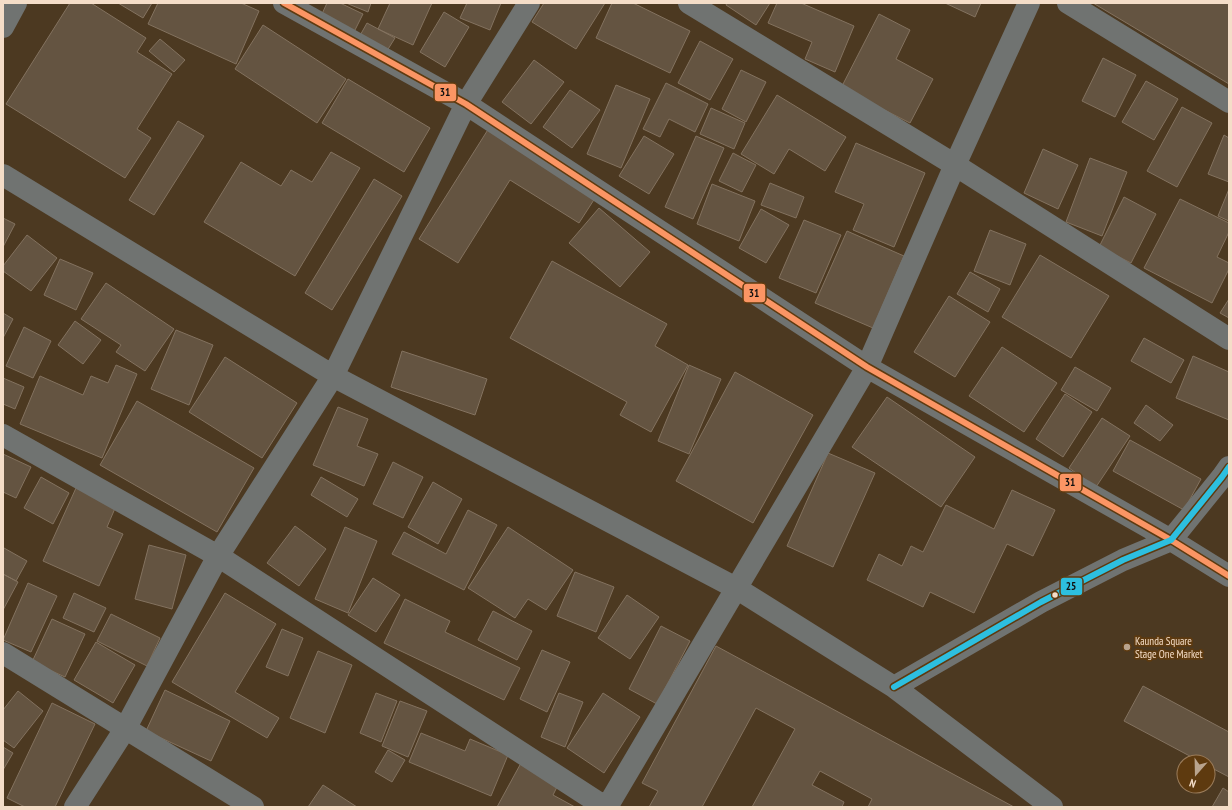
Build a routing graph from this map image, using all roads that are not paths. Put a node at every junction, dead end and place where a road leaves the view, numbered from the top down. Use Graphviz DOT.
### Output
graph roads {
  1 [pos="16,3"];
  2 [pos="284,3"];
  3 [pos="529,3"];
  4 [pos="689,3"];
  5 [pos="1029,3"];
  6 [pos="1068,3"];
  7 [pos="3,27"];
  8 [pos="1229,102"];
  9 [pos="466,104"];
  10 [pos="955,166"];
  11 [pos="3,175"];
  12 [pos="1229,338"];
  13 [pos="868,367"];
  14 [pos="333,376"];
  15 [pos="3,435"];
  16 [pos="1229,467"];
  17 [pos="1171,540"];
  18 [pos="218,556"];
  19 [pos="1229,576"];
  20 [pos="736,588"];
  21 [pos="3,653"];
  22 [pos="894,687"];
  23 [pos="125,729"];
  24 [pos="75,807"];
  25 [pos="253,807"];
  26 [pos="606,807"];
  27 [pos="1052,807"];
  1 -- 7 [label="street"];
  2 -- 9 [label="street"];
  3 -- 9 [label="street"];
  4 -- 10 [label="street"];
  5 -- 10 [label="street"];
  6 -- 8 [label="street"];
  9 -- 13 [label="street"];
  9 -- 14 [label="street"];
  10 -- 12 [label="street"];
  10 -- 13 [label="street"];
  11 -- 14 [label="street"];
  13 -- 17 [label="street"];
  13 -- 20 [label="street"];
  14 -- 18 [label="street"];
  14 -- 20 [label="street"];
  15 -- 18 [label="street"];
  16 -- 17 [label="street"];
  17 -- 19 [label="street"];
  17 -- 22 [label="street"];
  18 -- 23 [label="street"];
  18 -- 26 [label="street"];
  20 -- 22 [label="street"];
  20 -- 26 [label="street"];
  21 -- 23 [label="street"];
  22 -- 27 [label="street"];
  23 -- 24 [label="street"];
  23 -- 25 [label="street"];
}
